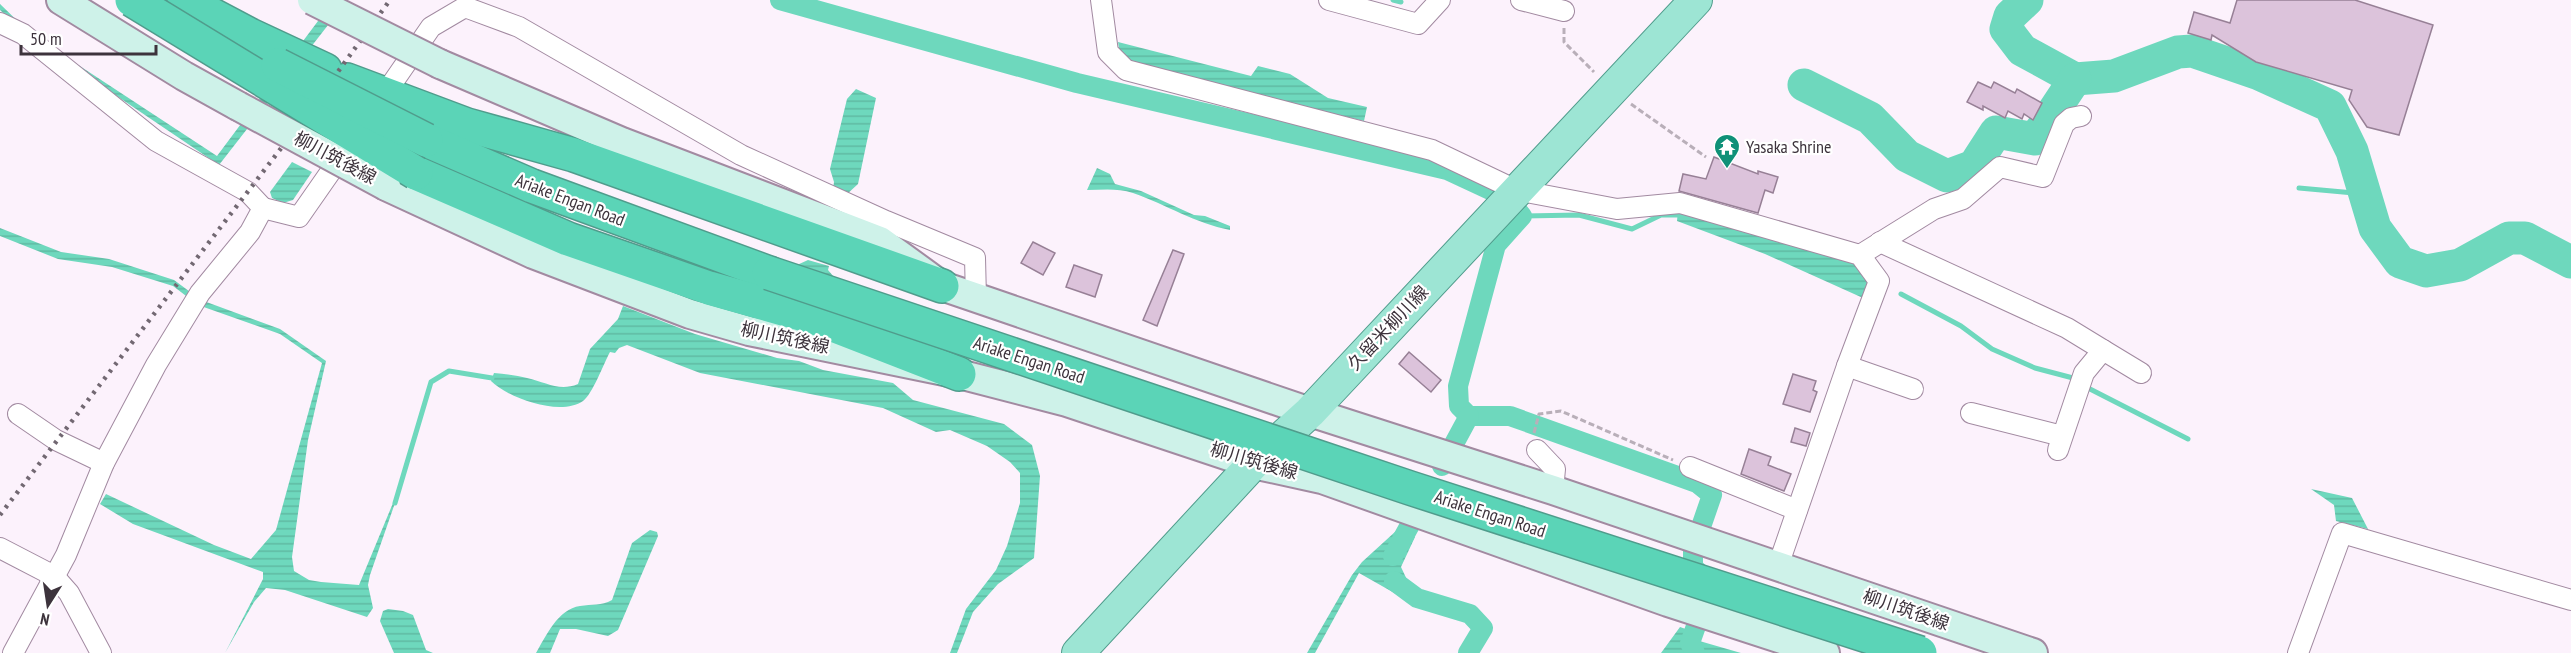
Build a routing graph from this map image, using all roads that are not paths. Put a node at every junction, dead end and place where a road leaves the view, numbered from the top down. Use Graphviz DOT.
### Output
graph roads {
  1 [pos="61,0"];
  2 [pos="132,0"];
  3 [pos="144,0"];
  4 [pos="165,0"];
  5 [pos="184,0"];
  6 [pos="312,0"];
  7 [pos="1101,0"];
  8 [pos="1329,0"];
  9 [pos="1440,0"];
  10 [pos="1521,0"];
  11 [pos="1696,0"];
  12 [pos="1563,11"];
  13 [pos="0,23"];
  14 [pos="391,85"];
  15 [pos="377,105"];
  16 [pos="2081,116"];
  17 [pos="421,155"];
  18 [pos="1516,190"];
  19 [pos="263,208"];
  20 [pos="1880,242"];
  21 [pos="1860,255"];
  22 [pos="767,278"];
  23 [pos="942,286"];
  24 [pos="976,298"];
  25 [pos="2103,350"];
  26 [pos="1847,366"];
  27 [pos="958,374"];
  28 [pos="2140,374"];
  29 [pos="1913,390"];
  30 [pos="1310,412"];
  31 [pos="1971,413"];
  32 [pos="18,414"];
  33 [pos="1538,450"];
  34 [pos="104,463"];
  35 [pos="1253,464"];
  36 [pos="1690,467"];
  37 [pos="1554,490"];
  38 [pos="1797,510"];
  39 [pos="0,548"];
  40 [pos="1554,561"];
  41 [pos="1778,566"];
  42 [pos="54,576"];
  43 [pos="2571,600"];
  44 [pos="1759,631"];
  45 [pos="13,653"];
  46 [pos="101,653"];
  47 [pos="1078,653"];
  48 [pos="1825,653"];
  49 [pos="1886,653"];
  50 [pos="1920,653"];
  51 [pos="2033,653"];
  52 [pos="2298,653"];
  1 -- 27 [label="main road, 柳川筑後線, bridge"];
  2 -- 17 [label="highway, bridge"];
  3 -- 17 [label="highway, Ariake Engan Road"];
  4 -- 17 [label="highway, Ariake Engan Road, bridge"];
  5 -- 23 [label="highway"];
  6 -- 23 [label="main road, 柳川筑後線, bridge"];
  7 -- 18 [label="street"];
  8 -- 9 [label="street"];
  10 -- 12 [label="street"];
  11 -- 18 [label="main road, 久留米柳川線"];
  13 -- 19 [label="street"];
  14 -- 24 [label="street"];
  15 -- 19 [label="street"];
  16 -- 20 [label="street"];
  17 -- 22 [label="highway, Ariake Engan Road"];
  17 -- 27 [label="highway"];
  18 -- 21 [label="street"];
  18 -- 30 [label="main road, 久留米柳川線"];
  19 -- 34 [label="street"];
  20 -- 21 [label="street"];
  20 -- 25 [label="street"];
  21 -- 26 [label="street"];
  22 -- 49 [label="highway, Ariake Engan Road"];
  22 -- 50 [label="highway, Ariake Engan Road, bridge"];
  23 -- 24 [label="main road, 柳川筑後線"];
  24 -- 30 [label="main road, 柳川筑後線"];
  25 -- 28 [label="street"];
  25 -- 31 [label="street"];
  26 -- 29 [label="street"];
  26 -- 38 [label="street"];
  27 -- 35 [label="main road, 柳川筑後線"];
  30 -- 35 [label="main road, 久留米柳川線"];
  30 -- 37 [label="main road, 柳川筑後線"];
  32 -- 34 [label="street"];
  33 -- 37 [label="street"];
  34 -- 42 [label="street"];
  35 -- 40 [label="main road, 柳川筑後線"];
  35 -- 47 [label="main road, 久留米柳川線"];
  36 -- 38 [label="street"];
  37 -- 40 [label="main road"];
  37 -- 41 [label="main road, 柳川筑後線"];
  38 -- 41 [label="street"];
  39 -- 42 [label="street"];
  40 -- 44 [label="main road, 柳川筑後線"];
  41 -- 44 [label="main road"];
  41 -- 51 [label="main road, 柳川筑後線"];
  42 -- 45 [label="street"];
  42 -- 46 [label="street"];
  43 -- 52 [label="street"];
  44 -- 48 [label="main road, 柳川筑後線"];
}
